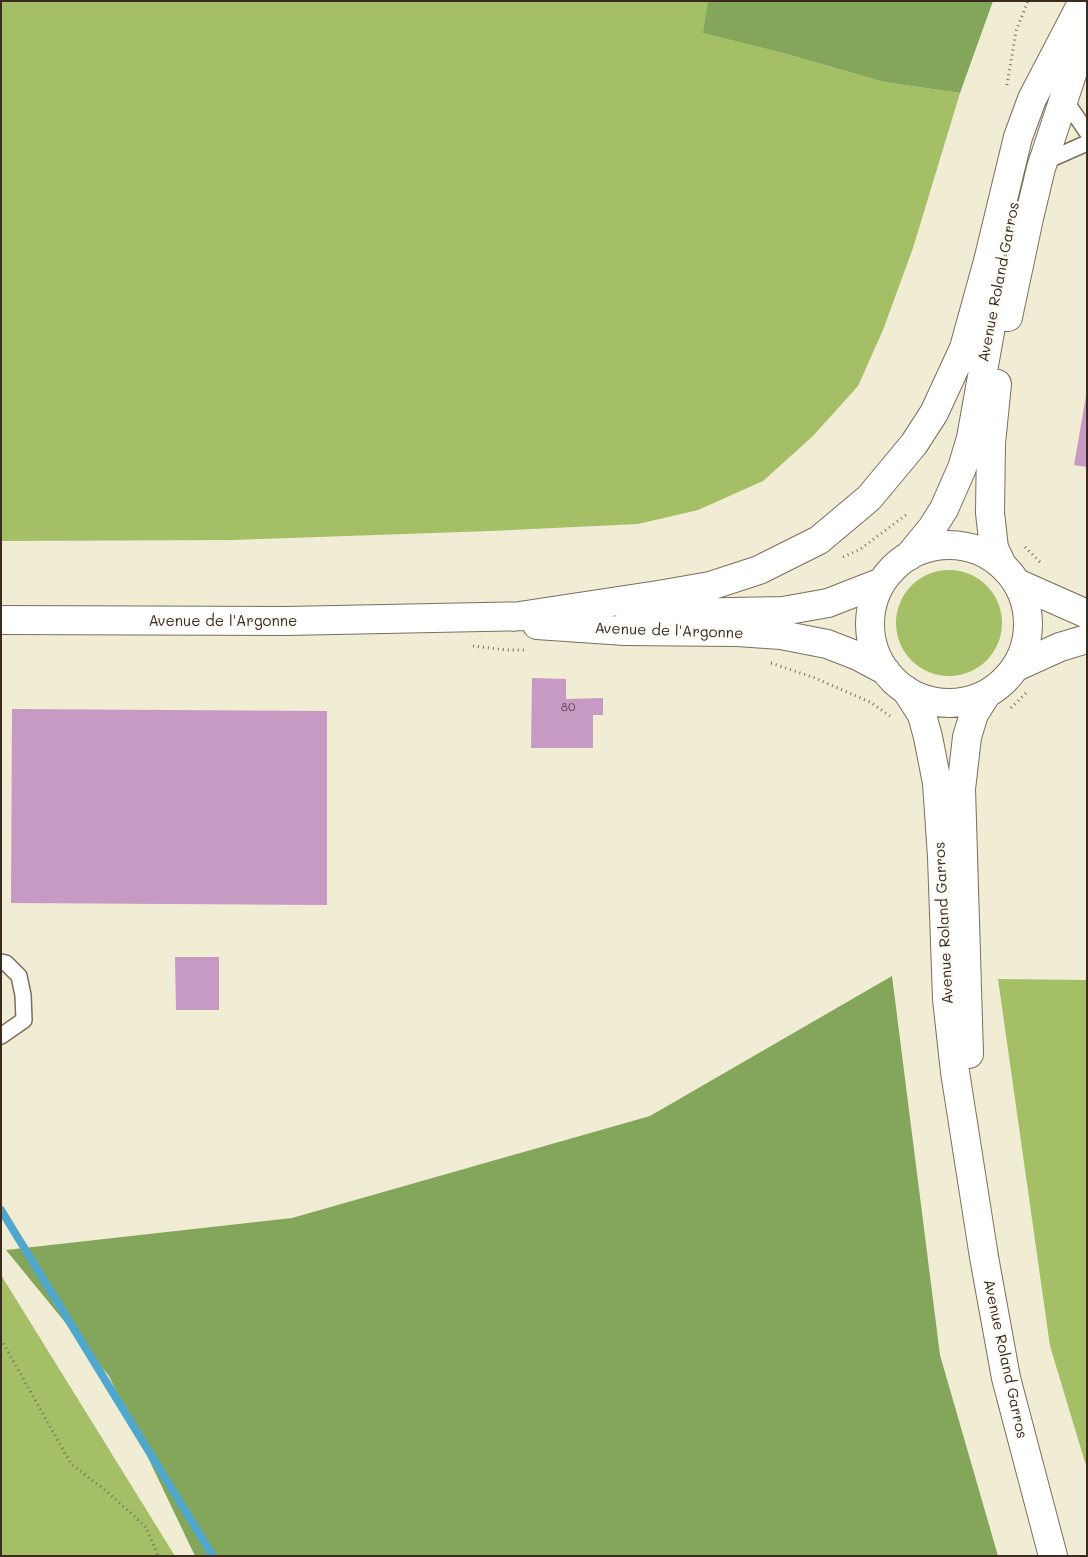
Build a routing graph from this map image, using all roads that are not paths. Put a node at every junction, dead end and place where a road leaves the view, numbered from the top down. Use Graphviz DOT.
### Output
graph roads {
  1 [pos="1083,1"];
  2 [pos="1077,30"];
  3 [pos="1066,92"];
  4 [pos="1087,132"];
  5 [pos="1087,143"];
  6 [pos="1042,168"];
  7 [pos="909,556"];
  8 [pos="1010,574"];
  9 [pos="882,582"];
  10 [pos="1087,614"];
  11 [pos="513,617"];
  12 [pos="446,618"];
  13 [pos="1,620"];
  14 [pos="1087,640"];
  15 [pos="886,671"];
  16 [pos="1023,678"];
  17 [pos="906,690"];
  18 [pos="986,695"];
  19 [pos="1,962"];
  20 [pos="1,1036"];
  21 [pos="969,1160"];
  22 [pos="1053,1556"];
  1 -- 2 [label="main road, Avenue Roland Garros"];
  2 -- 3 [label="main road, Avenue Roland Garros"];
  2 -- 7 [label="main road, Avenue Roland Garros"];
  2 -- 11 [label="main road"];
  3 -- 4 [label="lane"];
  3 -- 6 [label="main road, Avenue Roland Garros"];
  5 -- 6 [label="lane"];
  6 -- 8 [label="main road, Avenue Roland Garros"];
  7 -- 8 [label="main road"];
  7 -- 9 [label="main road"];
  8 -- 10 [label="main road"];
  8 -- 16 [label="main road"];
  9 -- 11 [label="main road, Avenue de l'Argonne"];
  9 -- 15 [label="main road"];
  11 -- 12 [label="main road, Avenue de l'Argonne"];
  12 -- 13 [label="main road, Avenue de l'Argonne"];
  12 -- 15 [label="main road, Avenue de l'Argonne"];
  14 -- 16 [label="main road"];
  15 -- 17 [label="main road"];
  16 -- 18 [label="main road"];
  17 -- 18 [label="main road"];
  17 -- 21 [label="main road, Avenue Roland Garros"];
  18 -- 21 [label="main road, Avenue Roland Garros"];
  19 -- 20 [label="lane"];
  21 -- 22 [label="main road, Avenue Roland Garros"];
}
